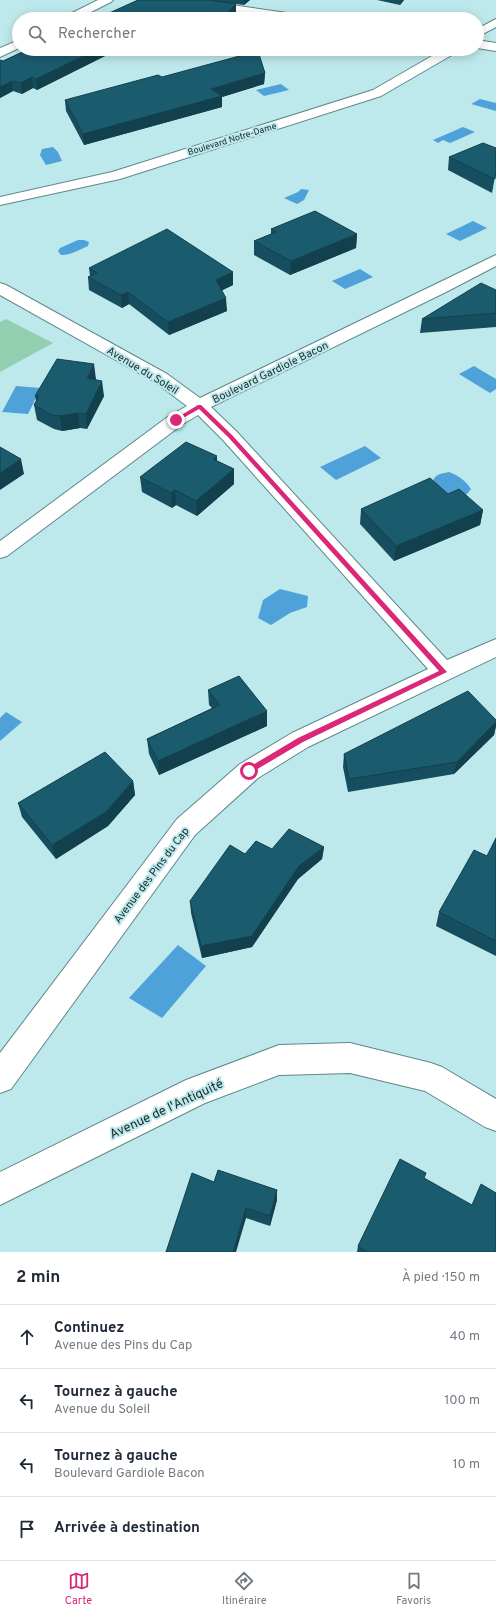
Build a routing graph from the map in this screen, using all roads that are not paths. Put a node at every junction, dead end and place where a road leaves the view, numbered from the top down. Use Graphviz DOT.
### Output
graph roads {
  1 [pos="107,0"];
  2 [pos="173,0"];
  3 [pos="82,12"];
  4 [pos="258,12"];
  5 [pos="496,22"];
  6 [pos="484,30"];
  7 [pos="484,45"];
  8 [pos="12,47"];
  9 [pos="496,47"];
  10 [pos="0,53"];
  11 [pos="441,56"];
  12 [pos="0,201"];
  13 [pos="496,260"];
  14 [pos="0,288"];
  15 [pos="200,406"];
  16 [pos="0,551"];
  17 [pos="496,647"];
  18 [pos="444,672"];
  19 [pos="0,1078"];
  20 [pos="496,1116"];
  21 [pos="0,1189"];
  1 -- 3 [label="street"];
  2 -- 4 [label="street"];
  5 -- 6 [label="street"];
  7 -- 9 [label="street"];
  8 -- 10 [label="street"];
  11 -- 12 [label="street, Boulevard Notre-Dame"];
  13 -- 15 [label="street, Boulevard Gardiole Bacon"];
  14 -- 15 [label="street, Avenue du Soleil"];
  15 -- 16 [label="street, Boulevard Gardiole Bacon"];
  15 -- 18 [label="street, Avenue du Soleil"];
  17 -- 18 [label="street, Avenue des Pins du Cap"];
  18 -- 19 [label="street, Avenue des Pins du Cap"];
  20 -- 21 [label="street, Avenue de l'Antiquité"];
}
